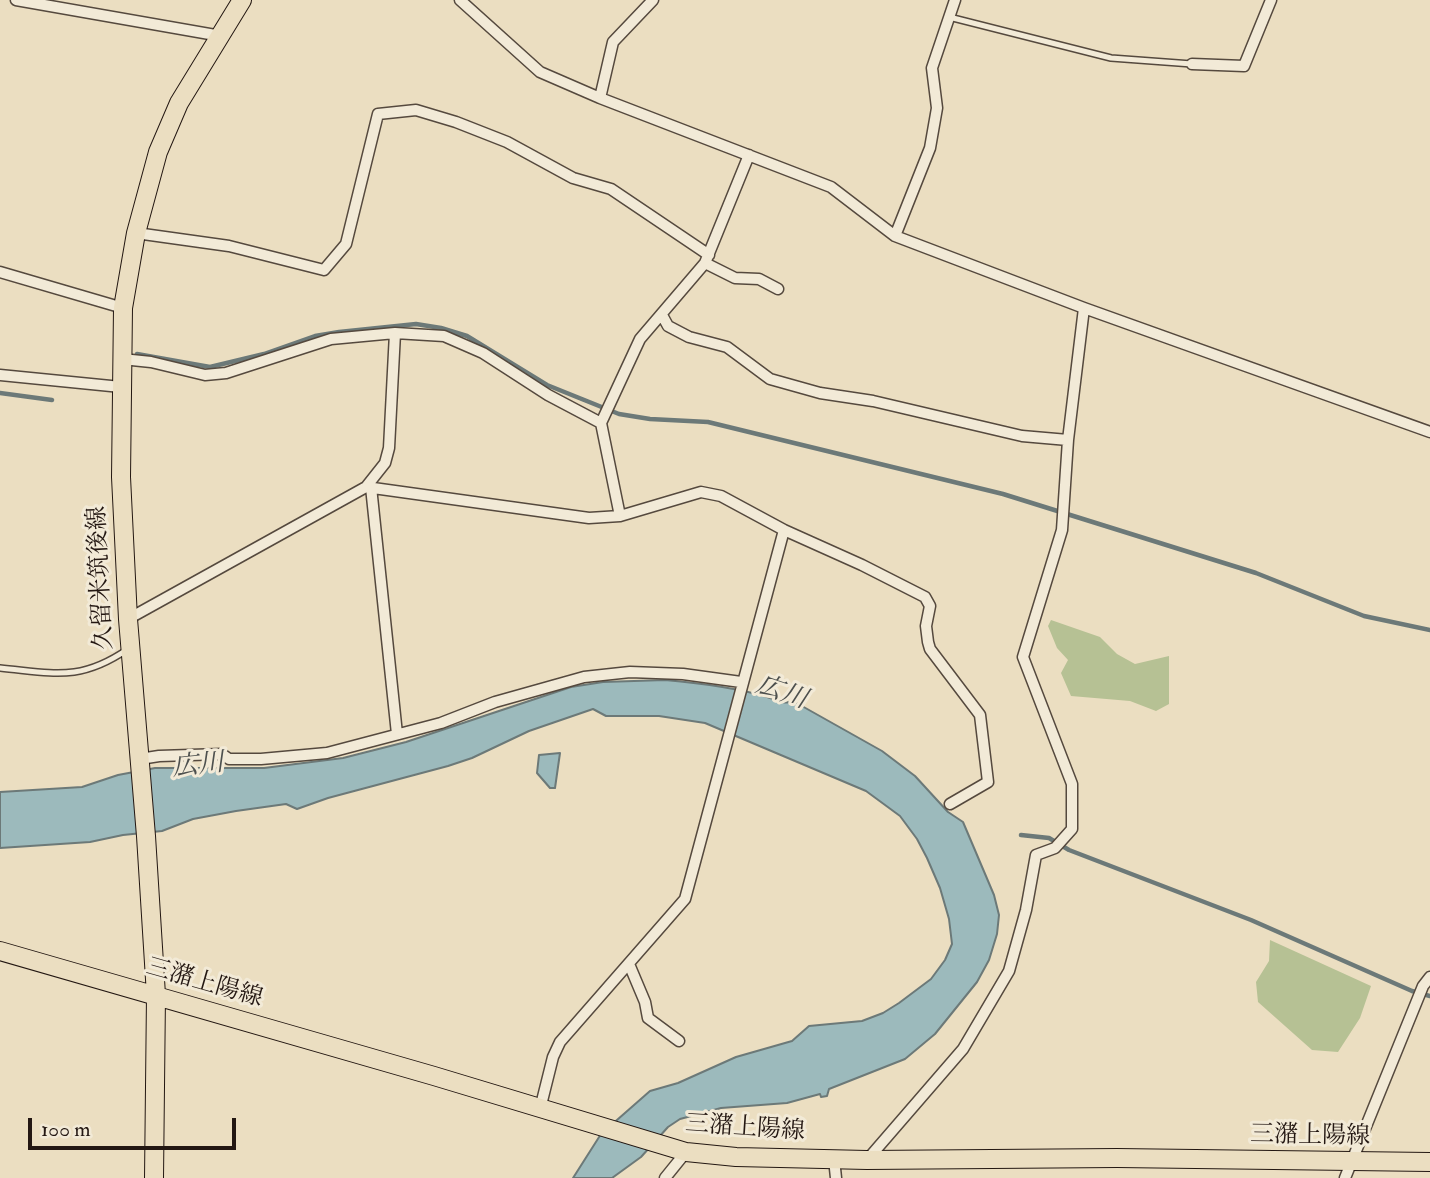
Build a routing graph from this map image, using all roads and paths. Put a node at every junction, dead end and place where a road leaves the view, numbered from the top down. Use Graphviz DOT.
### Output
graph roads {
  1 [pos="16,0"];
  2 [pos="242,0"];
  3 [pos="460,0"];
  4 [pos="653,0"];
  5 [pos="955,0"];
  6 [pos="1271,0"];
  7 [pos="950,17"];
  8 [pos="220,36"];
  9 [pos="1192,64"];
  10 [pos="600,98"];
  11 [pos="749,155"];
  12 [pos="136,233"];
  13 [pos="895,236"];
  14 [pos="707,259"];
  15 [pos="0,272"];
  16 [pos="778,289"];
  17 [pos="123,308"];
  18 [pos="1084,308"];
  19 [pos="662,315"];
  20 [pos="395,333"];
  21 [pos="122,359"];
  22 [pos="0,375"];
  23 [pos="121,387"];
  24 [pos="601,423"];
  25 [pos="1430,432"];
  26 [pos="1068,440"];
  27 [pos="369,487"];
  28 [pos="620,516"];
  29 [pos="783,530"];
  30 [pos="128,619"];
  31 [pos="131,647"];
  32 [pos="0,668"];
  33 [pos="740,685"];
  34 [pos="397,734"];
  35 [pos="140,762"];
  36 [pos="950,804"];
  37 [pos="0,951"];
  38 [pos="629,964"];
  39 [pos="1430,977"];
  40 [pos="156,995"];
  41 [pos="678,1041"];
  42 [pos="540,1109"];
  43 [pos="679,1150"];
  44 [pos="834,1159"];
  45 [pos="867,1160"];
  46 [pos="1430,1163"];
  47 [pos="1348,1170"];
  48 [pos="154,1178"];
  49 [pos="665,1178"];
  50 [pos="836,1178"];
  1 -- 8 [label="street"];
  2 -- 8 [label="main road, 久留米筑後線"];
  3 -- 10 [label="street"];
  4 -- 10 [label="street"];
  5 -- 7 [label="street"];
  6 -- 9 [label="street"];
  7 -- 9 [label="lane"];
  7 -- 13 [label="street"];
  8 -- 12 [label="main road, 久留米筑後線"];
  10 -- 11 [label="street"];
  11 -- 13 [label="street"];
  11 -- 14 [label="street"];
  12 -- 14 [label="street"];
  12 -- 17 [label="main road, 久留米筑後線"];
  13 -- 18 [label="street"];
  14 -- 16 [label="street"];
  14 -- 19 [label="street"];
  15 -- 17 [label="street"];
  17 -- 21 [label="main road, 久留米筑後線"];
  18 -- 25 [label="street"];
  18 -- 26 [label="street"];
  19 -- 24 [label="street"];
  19 -- 26 [label="street"];
  20 -- 21 [label="street"];
  20 -- 24 [label="street"];
  20 -- 27 [label="street"];
  21 -- 23 [label="main road, 久留米筑後線"];
  22 -- 23 [label="street"];
  23 -- 30 [label="main road, 久留米筑後線"];
  24 -- 28 [label="street"];
  26 -- 45 [label="street"];
  27 -- 28 [label="street"];
  27 -- 30 [label="street"];
  27 -- 34 [label="street"];
  28 -- 29 [label="street"];
  29 -- 33 [label="street"];
  29 -- 36 [label="street"];
  30 -- 31 [label="main road, 久留米筑後線"];
  31 -- 32 [label="lane"];
  31 -- 35 [label="main road, 久留米筑後線"];
  33 -- 34 [label="street"];
  33 -- 38 [label="street"];
  34 -- 35 [label="street"];
  35 -- 40 [label="main road, 久留米筑後線"];
  37 -- 40 [label="main road, 三潴上陽線"];
  38 -- 41 [label="street"];
  38 -- 42 [label="street"];
  39 -- 47 [label="street"];
  40 -- 42 [label="main road, 三潴上陽線"];
  40 -- 48 [label="main road, 久留米筑後線"];
  42 -- 43 [label="main road, 三潴上陽線"];
  43 -- 44 [label="main road, 三潴上陽線"];
  43 -- 49 [label="street"];
  44 -- 45 [label="main road, 三潴上陽線"];
  44 -- 50 [label="street"];
  45 -- 47 [label="main road, 三潴上陽線"];
  46 -- 47 [label="main road, 三潴上陽線"];
}
